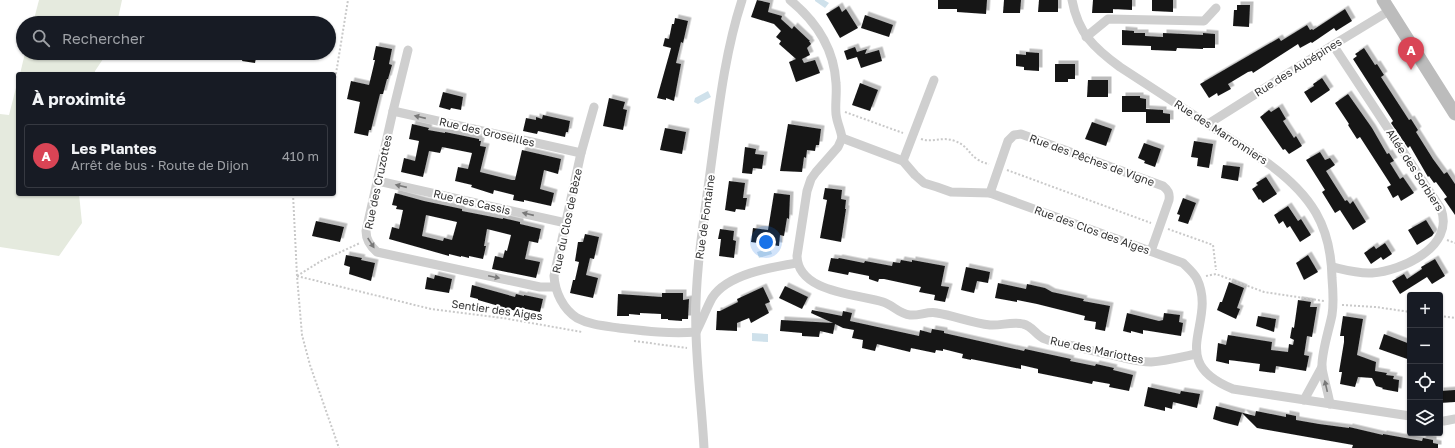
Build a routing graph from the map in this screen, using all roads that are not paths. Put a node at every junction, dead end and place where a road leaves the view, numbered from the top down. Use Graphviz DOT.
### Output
graph roads {
  1 [pos="742,0"];
  2 [pos="790,0"];
  3 [pos="1072,0"];
  4 [pos="1386,5"];
  5 [pos="1216,8"];
  6 [pos="1086,37"];
  7 [pos="1332,45"];
  8 [pos="408,50"];
  9 [pos="934,80"];
  10 [pos="594,107"];
  11 [pos="393,111"];
  12 [pos="1455,114"];
  13 [pos="1208,124"];
  14 [pos="842,138"];
  15 [pos="581,153"];
  16 [pos="903,161"];
  17 [pos="378,181"];
  18 [pos="990,193"];
  19 [pos="566,223"];
  20 [pos="1151,251"];
  21 [pos="797,263"];
  22 [pos="1332,267"];
  23 [pos="555,287"];
  24 [pos="696,332"];
  25 [pos="1196,354"];
  26 [pos="1322,367"];
  27 [pos="1304,400"];
  28 [pos="1330,404"];
  29 [pos="1407,416"];
  30 [pos="1455,419"];
  31 [pos="1443,421"];
  32 [pos="704,448"];
  1 -- 24 [label="street, Rue de Fontaine"];
  2 -- 14 [label="street"];
  3 -- 6 [label="street, Rue des Marronniers"];
  4 -- 7 [label="street, Rue des Aubépines"];
  4 -- 12 [label="main road"];
  5 -- 6 [label="street"];
  6 -- 13 [label="street, Rue des Marronniers"];
  7 -- 13 [label="street, Rue des Aubépines"];
  7 -- 22 [label="street, Allée des Sorbiers"];
  8 -- 11 [label="street, Rue des Cruzottes"];
  9 -- 16 [label="street"];
  10 -- 15 [label="street, Rue du Clos de Bèze"];
  15 -- 11 [label="street, Rue des Groseilles, one-way"];
  11 -- 17 [label="street, Rue des Cruzottes"];
  13 -- 22 [label="street, Rue des Marronniers"];
  14 -- 16 [label="street, Rue des Clos des Aiges"];
  14 -- 21 [label="street"];
  15 -- 19 [label="street, Rue du Clos de Bèze"];
  16 -- 18 [label="street, Rue des Clos des Aiges"];
  19 -- 17 [label="street, Rue des Cassis, one-way"];
  17 -- 23 [label="street, Rue des Cruzottes, one-way"];
  18 -- 20 [label="street, Rue des Clos des Aiges"];
  18 -- 20 [label="street, Rue des Pêches de Vigne"];
  19 -- 23 [label="street, Rue du Clos de Bèze"];
  20 -- 25 [label="street, Rue des Clos des Aiges"];
  21 -- 24 [label="street"];
  21 -- 25 [label="street, Rue des Mariottes"];
  22 -- 26 [label="street, Rue des Marronniers"];
  23 -- 24 [label="street, Rue du Clos de Bèze"];
  24 -- 32 [label="street, Rue de Fontaine"];
  25 -- 27 [label="street"];
  26 -- 27 [label="street"];
  28 -- 26 [label="street, one-way"];
  27 -- 28 [label="street"];
  28 -- 29 [label="street"];
  30 -- 31 [label="street"];
}
